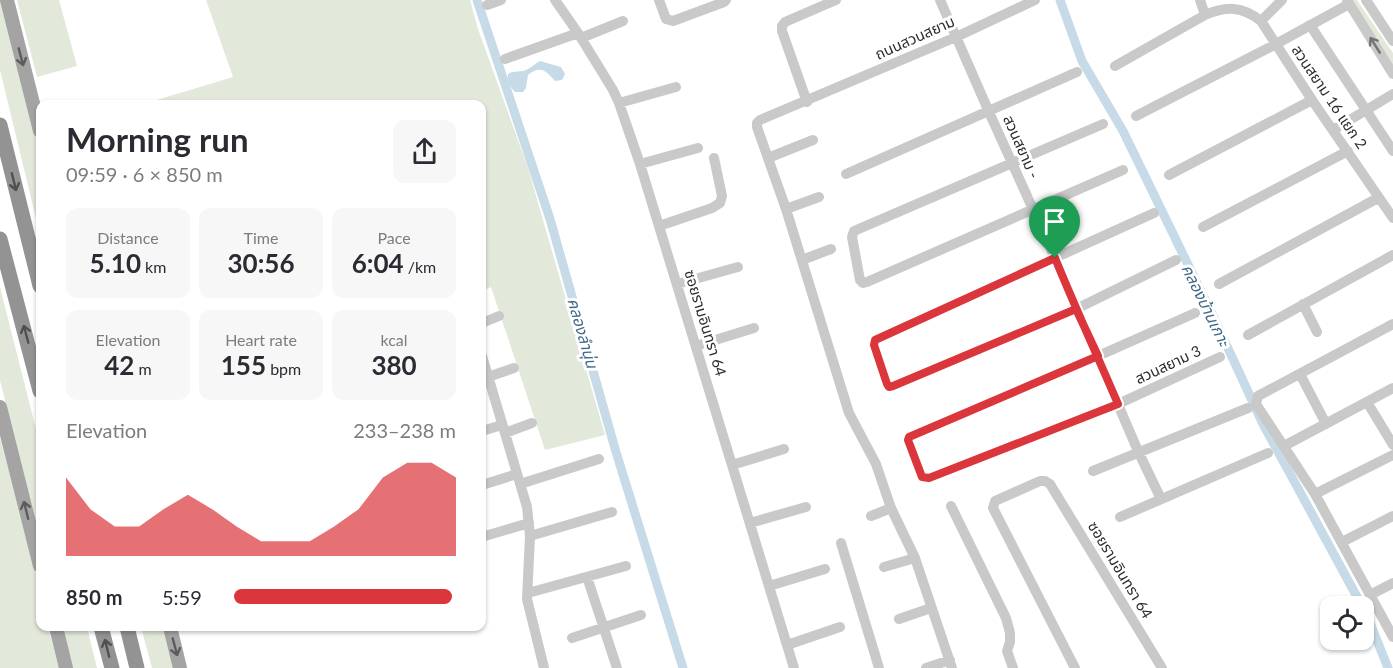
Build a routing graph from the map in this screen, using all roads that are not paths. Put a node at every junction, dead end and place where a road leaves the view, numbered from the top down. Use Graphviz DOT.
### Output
graph roads {
  1 [pos="7,0"];
  2 [pos="501,0"];
  3 [pos="555,0"];
  4 [pos="659,0"];
  5 [pos="836,0"];
  6 [pos="940,0"];
  7 [pos="1035,0"];
  8 [pos="1200,0"];
  9 [pos="1282,0"];
  10 [pos="1366,0"];
  11 [pos="725,1"];
  12 [pos="1348,2"];
  13 [pos="487,5"];
  14 [pos="1205,15"];
  15 [pos="623,21"];
  16 [pos="1261,21"];
  17 [pos="1310,25"];
  18 [pos="579,35"];
  19 [pos="956,37"];
  20 [pos="1393,41"];
  21 [pos="1276,44"];
  22 [pos="504,59"];
  23 [pos="1115,66"];
  24 [pos="1077,72"];
  25 [pos="1393,74"];
  26 [pos="676,87"];
  27 [pos="1393,94"];
  28 [pos="1312,100"];
  29 [pos="807,102"];
  30 [pos="619,103"];
  31 [pos="1365,111"];
  32 [pos="988,112"];
  33 [pos="36,115"];
  34 [pos="1136,116"];
  35 [pos="1103,123"];
  36 [pos="0,125"];
  37 [pos="1333,130"];
  38 [pos="813,140"];
  39 [pos="698,148"];
  40 [pos="1348,151"];
  41 [pos="1393,151"];
  42 [pos="714,158"];
  43 [pos="768,158"];
  44 [pos="1011,163"];
  45 [pos="640,164"];
  46 [pos="1123,170"];
  47 [pos="846,174"];
  48 [pos="1169,175"];
  49 [pos="819,197"];
  50 [pos="1378,198"];
  51 [pos="786,209"];
  52 [pos="1033,210"];
  53 [pos="1154,213"];
  54 [pos="1393,218"];
  55 [pos="659,226"];
  56 [pos="1203,227"];
  57 [pos="0,239"];
  58 [pos="831,249"];
  59 [pos="1393,255"];
  60 [pos="1055,258"];
  61 [pos="801,260"];
  62 [pos="1176,260"];
  63 [pos="738,267"];
  64 [pos="36,270"];
  65 [pos="677,284"];
  66 [pos="1219,284"];
  67 [pos="1303,304"];
  68 [pos="1076,309"];
  69 [pos="1195,313"];
  70 [pos="499,316"];
  71 [pos="486,321"];
  72 [pos="1393,324"];
  73 [pos="754,328"];
  74 [pos="1317,332"];
  75 [pos="1248,335"];
  76 [pos="696,346"];
  77 [pos="1098,356"];
  78 [pos="1220,357"];
  79 [pos="514,368"];
  80 [pos="1300,374"];
  81 [pos="486,375"];
  82 [pos="36,376"];
  83 [pos="486,378"];
  84 [pos="1393,388"];
  85 [pos="1367,402"];
  86 [pos="1118,404"];
  87 [pos="0,407"];
  88 [pos="1248,408"];
  89 [pos="532,423"];
  90 [pos="1326,424"];
  91 [pos="503,429"];
  92 [pos="486,431"];
  93 [pos="1284,446"];
  94 [pos="1393,446"];
  95 [pos="784,449"];
  96 [pos="1138,451"];
  97 [pos="1268,453"];
  98 [pos="1393,455"];
  99 [pos="599,459"];
  100 [pos="732,465"];
  101 [pos="1093,471"];
  102 [pos="519,479"];
  103 [pos="486,484"];
  104 [pos="1315,494"];
  105 [pos="1161,499"];
  106 [pos="951,506"];
  107 [pos="806,507"];
  108 [pos="891,508"];
  109 [pos="612,512"];
  110 [pos="871,516"];
  111 [pos="1393,516"];
  112 [pos="1120,517"];
  113 [pos="529,523"];
  114 [pos="750,523"];
  115 [pos="486,536"];
  116 [pos="530,536"];
  117 [pos="1342,542"];
  118 [pos="841,543"];
  119 [pos="36,550"];
  120 [pos="915,558"];
  121 [pos="626,566"];
  122 [pos="884,567"];
  123 [pos="825,569"];
  124 [pos="587,577"];
  125 [pos="1393,582"];
  126 [pos="770,586"];
  127 [pos="528,593"];
  128 [pos="1370,595"];
  129 [pos="931,608"];
  130 [pos="641,615"];
  131 [pos="899,619"];
  132 [pos="840,627"];
  133 [pos="604,628"];
  134 [pos="57,631"];
  135 [pos="102,631"];
  136 [pos="128,631"];
  137 [pos="171,631"];
  138 [pos="1393,637"];
  139 [pos="572,638"];
  140 [pos="787,645"];
  141 [pos="951,664"];
  142 [pos="66,668"];
  143 [pos="112,668"];
  144 [pos="137,668"];
  145 [pos="180,668"];
  146 [pos="544,668"];
  147 [pos="617,668"];
  148 [pos="794,668"];
  149 [pos="879,668"];
  150 [pos="926,668"];
  151 [pos="1014,668"];
  152 [pos="1075,668"];
  153 [pos="1162,668"];
  1 -- 33 [label="main road, one-way"];
  2 -- 13 [label="street"];
  3 -- 18 [label="street, ซอยรามอินทรา 64"];
  4 -- 11 [label="street"];
  5 -- 29 [label="street"];
  6 -- 19 [label="street, สวนสยาม -"];
  7 -- 19 [label="street, ถนนสวนสยาม"];
  8 -- 14 [label="street"];
  9 -- 16 [label="street"];
  10 -- 20 [label="street"];
  12 -- 17 [label="street"];
  25 -- 12 [label="street, one-way"];
  14 -- 16 [label="street"];
  14 -- 23 [label="street"];
  15 -- 18 [label="street"];
  16 -- 21 [label="street, สวนสยาม 16 แยก 2"];
  17 -- 21 [label="street"];
  17 -- 31 [label="street"];
  18 -- 22 [label="street"];
  18 -- 30 [label="street, ซอยรามอินทรา 64"];
  19 -- 29 [label="street, ถนนสวนสยาม"];
  19 -- 32 [label="street, สวนสยาม -"];
  21 -- 28 [label="street, สวนสยาม 16 แยก 2"];
  21 -- 34 [label="street"];
  24 -- 32 [label="street"];
  26 -- 30 [label="street"];
  27 -- 31 [label="street"];
  28 -- 37 [label="street, สวนสยาม 16 แยก 2"];
  28 -- 48 [label="street"];
  29 -- 43 [label="street, ถนนสวนสยาม"];
  30 -- 45 [label="street, ซอยรามอินทรา 64"];
  31 -- 37 [label="street"];
  31 -- 41 [label="street"];
  32 -- 44 [label="street, สวนสยาม -"];
  32 -- 47 [label="street"];
  35 -- 44 [label="street"];
  36 -- 64 [label="highway, one-way"];
  37 -- 40 [label="street, สวนสยาม 16 แยก 2"];
  38 -- 43 [label="street"];
  39 -- 45 [label="street"];
  40 -- 50 [label="street, สวนสยาม 16 แยก 2"];
  40 -- 56 [label="street"];
  42 -- 55 [label="street"];
  43 -- 51 [label="street"];
  44 -- 52 [label="street, สวนสยาม -"];
  44 -- 52 [label="street"];
  45 -- 55 [label="street, ซอยรามอินทรา 64"];
  46 -- 52 [label="street"];
  49 -- 51 [label="street"];
  50 -- 54 [label="street, สวนสยาม 16 แยก 2"];
  50 -- 66 [label="street"];
  51 -- 61 [label="street"];
  52 -- 60 [label="street, สวนสยาม -"];
  53 -- 60 [label="street"];
  55 -- 65 [label="street, ซอยรามอินทรา 64"];
  82 -- 57 [label="highway, one-way"];
  58 -- 61 [label="street"];
  59 -- 67 [label="street"];
  60 -- 68 [label="street, สวนสยาม -"];
  60 -- 68 [label="street"];
  61 -- 108 [label="street"];
  62 -- 68 [label="street"];
  63 -- 65 [label="street"];
  65 -- 76 [label="street, ซอยรามอินทรา 64"];
  67 -- 74 [label="street"];
  67 -- 75 [label="street"];
  68 -- 77 [label="street, สวนสยาม -"];
  69 -- 77 [label="street, สวนสยาม 3"];
  70 -- 71 [label="street"];
  72 -- 80 [label="street"];
  73 -- 76 [label="street"];
  76 -- 100 [label="street, ซอยรามอินทรา 64"];
  77 -- 86 [label="street, สวนสยาม -"];
  77 -- 86 [label="street, สวนสยาม 3"];
  78 -- 86 [label="street, สวนสยาม 3"];
  79 -- 81 [label="street"];
  80 -- 90 [label="street"];
  80 -- 93 [label="street"];
  83 -- 91 [label="street"];
  84 -- 85 [label="street"];
  85 -- 90 [label="street"];
  85 -- 94 [label="street"];
  86 -- 96 [label="street, สวนสยาม -"];
  119 -- 87 [label="main road, one-way"];
  88 -- 96 [label="street"];
  89 -- 91 [label="street"];
  90 -- 93 [label="street"];
  91 -- 92 [label="street"];
  91 -- 102 [label="street"];
  93 -- 104 [label="street"];
  95 -- 100 [label="street"];
  96 -- 101 [label="street"];
  96 -- 105 [label="street, สวนสยาม -"];
  97 -- 105 [label="street"];
  98 -- 104 [label="street"];
  99 -- 102 [label="street"];
  100 -- 114 [label="street, ซอยรามอินทรา 64"];
  102 -- 103 [label="street"];
  102 -- 113 [label="street"];
  104 -- 117 [label="street"];
  105 -- 112 [label="street"];
  106 -- 151 [label="street"];
  107 -- 114 [label="street"];
  108 -- 110 [label="street"];
  108 -- 120 [label="street"];
  109 -- 116 [label="street"];
  111 -- 117 [label="street"];
  113 -- 115 [label="street"];
  113 -- 116 [label="street"];
  114 -- 126 [label="street, ซอยรามอินทรา 64"];
  116 -- 127 [label="street"];
  117 -- 128 [label="street"];
  118 -- 149 [label="street"];
  120 -- 122 [label="street"];
  120 -- 129 [label="street"];
  121 -- 124 [label="street"];
  123 -- 126 [label="street"];
  124 -- 127 [label="street"];
  124 -- 133 [label="street"];
  125 -- 128 [label="street"];
  126 -- 140 [label="street, ซอยรามอินทรา 64"];
  127 -- 146 [label="street"];
  128 -- 138 [label="street"];
  129 -- 131 [label="street"];
  129 -- 141 [label="street"];
  130 -- 133 [label="street"];
  132 -- 140 [label="street"];
  133 -- 139 [label="street"];
  133 -- 147 [label="street"];
  134 -- 142 [label="main road"];
  143 -- 135 [label="highway, one-way"];
  136 -- 144 [label="highway"];
  137 -- 145 [label="main road, one-way"];
  140 -- 148 [label="street, ซอยรามอินทรา 64"];
  141 -- 150 [label="street"];
  152 -- 153 [label="street, ซอยรามอินทรา 64"];
}
